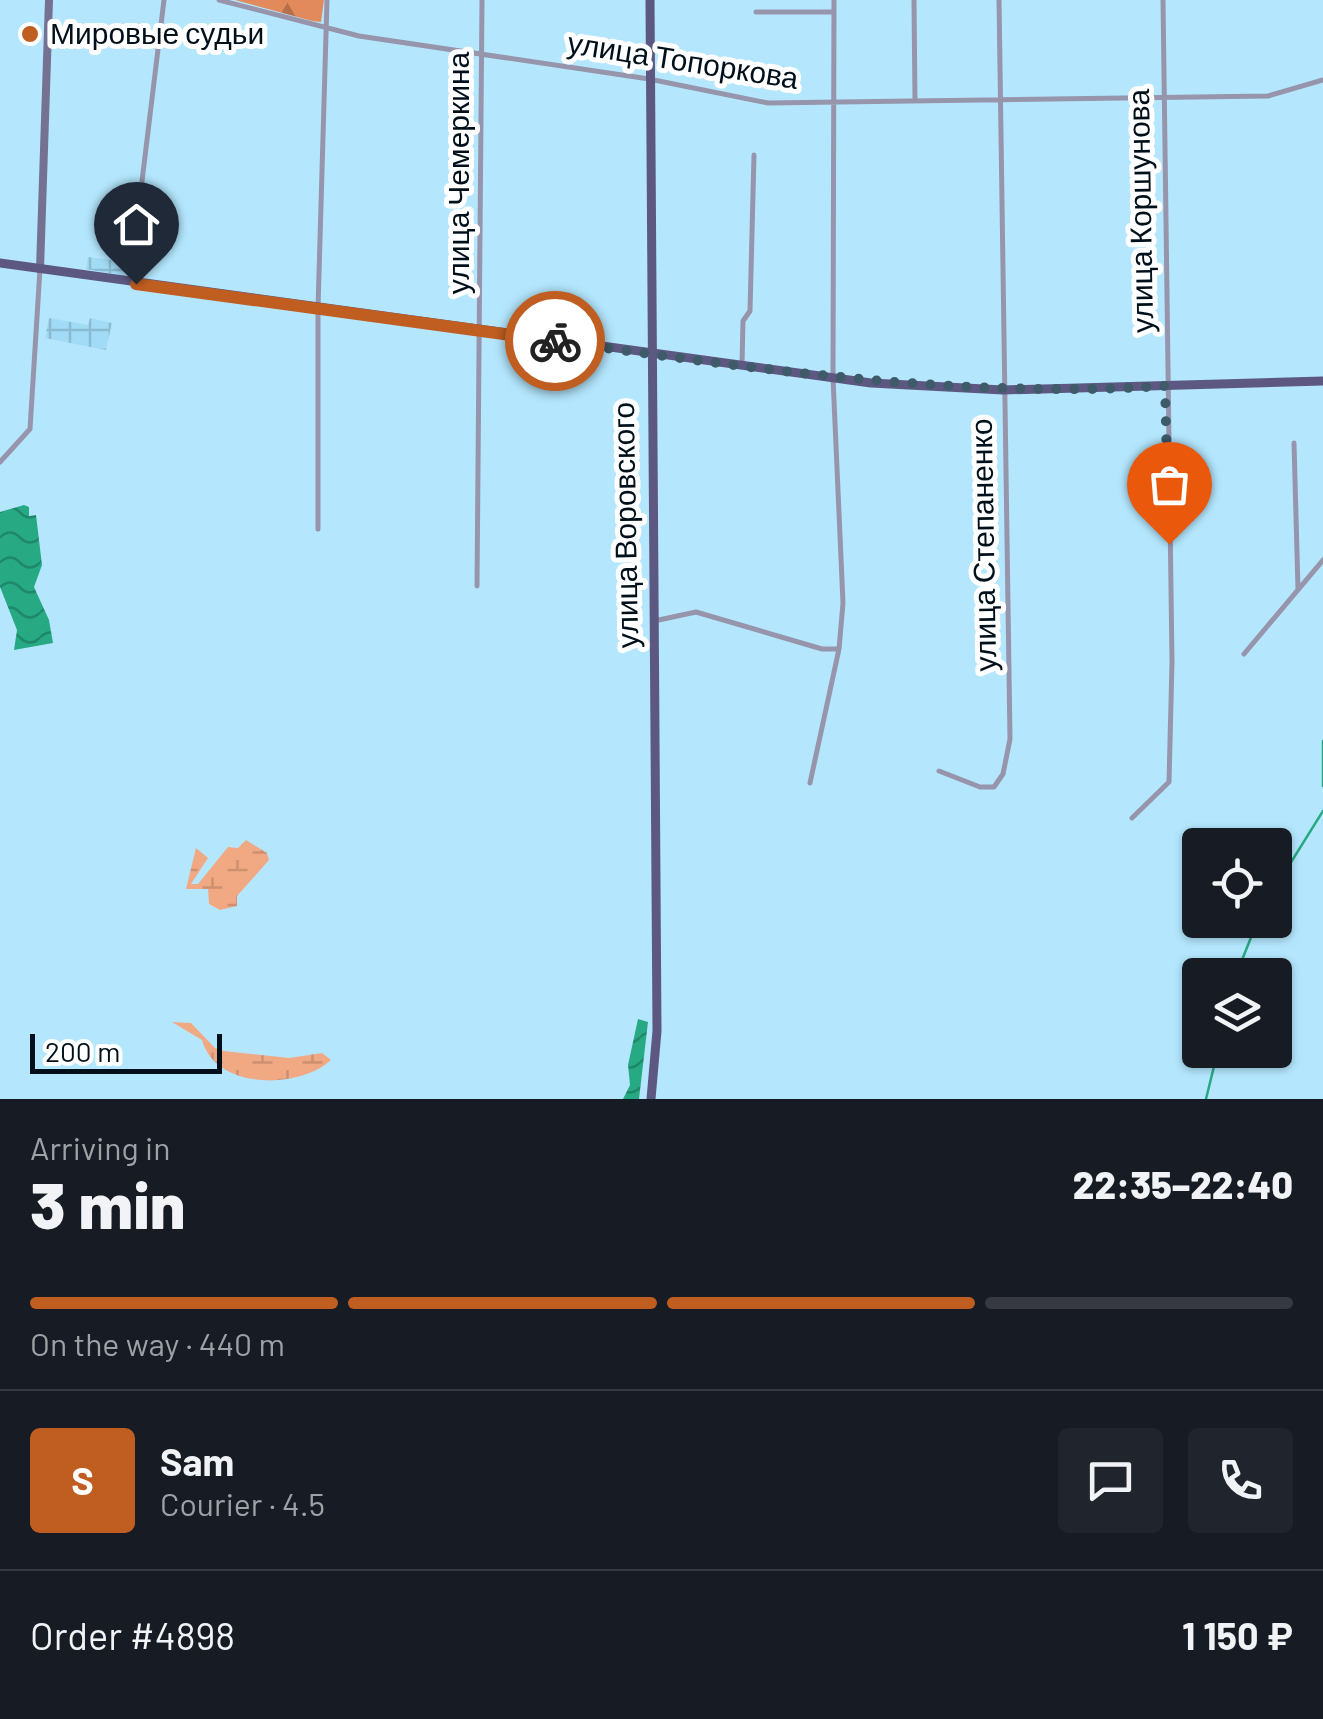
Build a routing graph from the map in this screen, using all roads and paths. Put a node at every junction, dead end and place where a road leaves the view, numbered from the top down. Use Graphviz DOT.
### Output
graph roads {
  1 [pos="49,0"];
  2 [pos="164,0"];
  3 [pos="220,0"];
  4 [pos="326,0"];
  5 [pos="482,0"];
  6 [pos="650,0"];
  7 [pos="834,0"];
  8 [pos="914,0"];
  9 [pos="999,0"];
  10 [pos="1163,0"];
  11 [pos="756,12"];
  12 [pos="834,12"];
  13 [pos="326,30"];
  14 [pos="482,52"];
  15 [pos="649,80"];
  16 [pos="1323,80"];
  17 [pos="1162,96"];
  18 [pos="1000,98"];
  19 [pos="915,101"];
  20 [pos="834,104"];
  21 [pos="754,155"];
  22 [pos="0,263"];
  23 [pos="40,269"];
  24 [pos="129,282"];
  25 [pos="318,308"];
  26 [pos="481,330"];
  27 [pos="650,354"];
  28 [pos="742,366"];
  29 [pos="834,378"];
  30 [pos="1323,381"];
  31 [pos="1165,386"];
  32 [pos="1003,390"];
  33 [pos="1294,443"];
  34 [pos="0,462"];
  35 [pos="318,529"];
  36 [pos="1323,560"];
  37 [pos="477,586"];
  38 [pos="1298,589"];
  39 [pos="652,621"];
  40 [pos="839,649"];
  41 [pos="1244,654"];
  42 [pos="939,772"];
  43 [pos="810,783"];
  44 [pos="1132,818"];
  45 [pos="650,1099"];
  1 -- 23 [label="main road"];
  2 -- 24 [label="street"];
  3 -- 13 [label="street, улица Топоркова"];
  4 -- 13 [label="street"];
  5 -- 14 [label="street, улица Чемеркина"];
  6 -- 15 [label="main road, улица Воровского"];
  7 -- 12 [label="street"];
  8 -- 19 [label="street"];
  9 -- 18 [label="street, улица Степаненко"];
  10 -- 17 [label="street, улица Коршунова"];
  11 -- 12 [label="street"];
  12 -- 20 [label="street"];
  13 -- 14 [label="street, улица Топоркова"];
  13 -- 25 [label="street"];
  14 -- 15 [label="street, улица Топоркова"];
  14 -- 26 [label="street, улица Чемеркина"];
  15 -- 20 [label="street, улица Топоркова"];
  15 -- 27 [label="main road, улица Воровского"];
  16 -- 17 [label="street, улица Топоркова"];
  17 -- 18 [label="street, улица Топоркова"];
  17 -- 31 [label="street, улица Коршунова"];
  18 -- 19 [label="street, улица Топоркова"];
  18 -- 32 [label="street, улица Степаненко"];
  19 -- 20 [label="street, улица Топоркова"];
  20 -- 29 [label="street"];
  21 -- 28 [label="street"];
  22 -- 23 [label="main road"];
  23 -- 24 [label="main road"];
  23 -- 34 [label="street"];
  24 -- 25 [label="main road"];
  25 -- 26 [label="main road"];
  25 -- 35 [label="street"];
  26 -- 27 [label="main road"];
  26 -- 37 [label="street, улица Чемеркина"];
  27 -- 28 [label="main road"];
  27 -- 39 [label="main road, улица Воровского"];
  28 -- 29 [label="main road"];
  29 -- 32 [label="main road"];
  29 -- 40 [label="street"];
  30 -- 31 [label="main road"];
  31 -- 32 [label="main road"];
  31 -- 44 [label="street, улица Коршунова"];
  32 -- 42 [label="street, улица Степаненко"];
  33 -- 38 [label="street"];
  36 -- 38 [label="street"];
  38 -- 41 [label="street"];
  39 -- 40 [label="street"];
  39 -- 45 [label="main road, улица Воровского"];
  40 -- 43 [label="street"];
}
